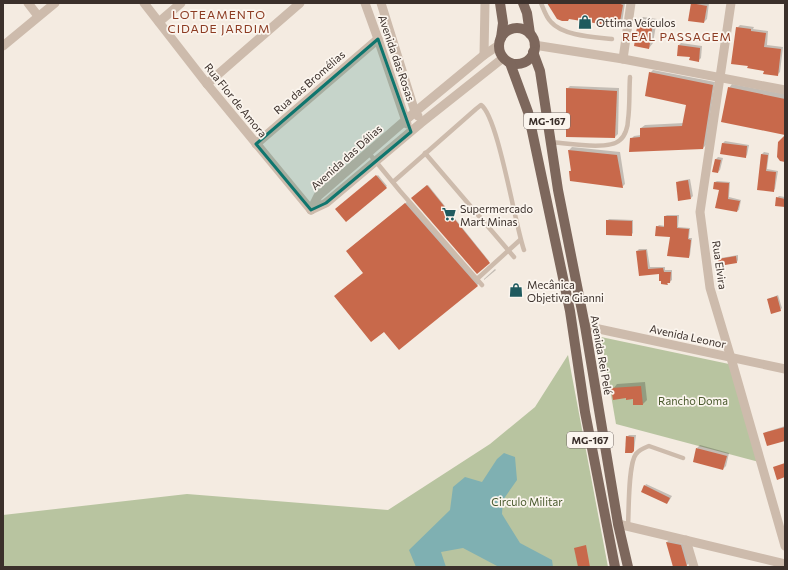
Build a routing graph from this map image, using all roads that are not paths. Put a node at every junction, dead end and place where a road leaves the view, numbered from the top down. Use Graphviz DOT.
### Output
graph roads {
  1 [pos="28,3"];
  2 [pos="55,3"];
  3 [pos="144,3"];
  4 [pos="181,3"];
  5 [pos="300,3"];
  6 [pos="365,3"];
  7 [pos="381,3"];
  8 [pos="485,3"];
  9 [pos="500,3"];
  10 [pos="523,3"];
  11 [pos="541,3"];
  12 [pos="631,3"];
  13 [pos="730,3"];
  14 [pos="38,16"];
  15 [pos="159,22"];
  16 [pos="530,34"];
  17 [pos="378,39"];
  18 [pos="612,39"];
  19 [pos="500,42"];
  20 [pos="3,46"];
  21 [pos="534,49"];
  22 [pos="484,55"];
  23 [pos="623,59"];
  24 [pos="506,60"];
  25 [pos="630,77"];
  26 [pos="721,78"];
  27 [pos="207,84"];
  28 [pos="785,90"];
  29 [pos="415,112"];
  30 [pos="405,120"];
  31 [pos="421,123"];
  32 [pos="411,132"];
  33 [pos="550,142"];
  34 [pos="256,144"];
  35 [pos="368,152"];
  36 [pos="425,153"];
  37 [pos="377,162"];
  38 [pos="393,182"];
  39 [pos="311,210"];
  40 [pos="520,240"];
  41 [pos="509,250"];
  42 [pos="524,250"];
  43 [pos="514,257"];
  44 [pos="477,279"];
  45 [pos="482,285"];
  46 [pos="585,326"];
  47 [pos="732,358"];
  48 [pos="785,369"];
  49 [pos="683,458"];
  50 [pos="623,525"];
  51 [pos="686,540"];
  52 [pos="785,546"];
  53 [pos="785,564"];
  54 [pos="615,567"];
  55 [pos="628,567"];
  56 [pos="694,567"];
  1 -- 14 [label="street"];
  2 -- 14 [label="street"];
  3 -- 15 [label="street, Rua Flor de Amora"];
  4 -- 15 [label="street"];
  5 -- 27 [label="street"];
  6 -- 17 [label="street, Avenida das Rosas"];
  7 -- 29 [label="street, Avenida das Rosas"];
  8 -- 22 [label="street"];
  9 -- 19 [label="main road"];
  10 -- 16 [label="main road"];
  11 -- 18 [label="lane"];
  12 -- 23 [label="street"];
  13 -- 26 [label="street, Rua Elvira"];
  14 -- 20 [label="street"];
  15 -- 27 [label="street, Rua Flor de Amora"];
  16 -- 19 [label="main road"];
  16 -- 21 [label="main road"];
  17 -- 30 [label="street, Avenida das Rosas"];
  17 -- 34 [label="street, Rua das Bromélias"];
  19 -- 22 [label="street, Avenida das Dálias"];
  19 -- 24 [label="main road"];
  21 -- 23 [label="street"];
  21 -- 24 [label="main road"];
  21 -- 33 [label="main road, Avenida Rei Pelé / MG-167"];
  22 -- 29 [label="street, Avenida das Dálias"];
  23 -- 26 [label="street"];
  24 -- 31 [label="street, Avenida das Dálias"];
  24 -- 54 [label="main road, MG-167"];
  25 -- 33 [label="lane"];
  26 -- 28 [label="street"];
  26 -- 47 [label="street, Rua Elvira"];
  27 -- 34 [label="street, Rua Flor de Amora"];
  29 -- 30 [label="street, Avenida das Dálias"];
  29 -- 31 [label="street, Avenida das Rosas"];
  30 -- 32 [label="street, Avenida das Rosas"];
  30 -- 35 [label="street, Avenida das Dálias"];
  31 -- 32 [label="street, Avenida das Dálias"];
  32 -- 37 [label="street, Avenida das Dálias"];
  33 -- 46 [label="main road, Avenida Rei Pelé / MG-167"];
  34 -- 39 [label="street, Rua Flor de Amora"];
  35 -- 37 [label="lane"];
  35 -- 39 [label="street, Avenida das Dálias"];
  36 -- 38 [label="lane"];
  36 -- 40 [label="lane"];
  36 -- 41 [label="lane"];
  37 -- 38 [label="lane"];
  37 -- 39 [label="street, Avenida das Dálias"];
  38 -- 44 [label="lane"];
  40 -- 41 [label="lane"];
  40 -- 42 [label="lane"];
  41 -- 43 [label="lane"];
  41 -- 44 [label="lane"];
  44 -- 45 [label="lane"];
  46 -- 47 [label="street, Avenida Leonor"];
  46 -- 50 [label="main road, Avenida Rei Pelé / MG-167"];
  47 -- 48 [label="street, Avenida Leonor"];
  47 -- 52 [label="street, Rua Elvira"];
  49 -- 50 [label="lane"];
  50 -- 51 [label="street"];
  50 -- 55 [label="main road, Avenida Rei Pelé / MG-167"];
  51 -- 53 [label="street"];
  51 -- 56 [label="street"];
}
